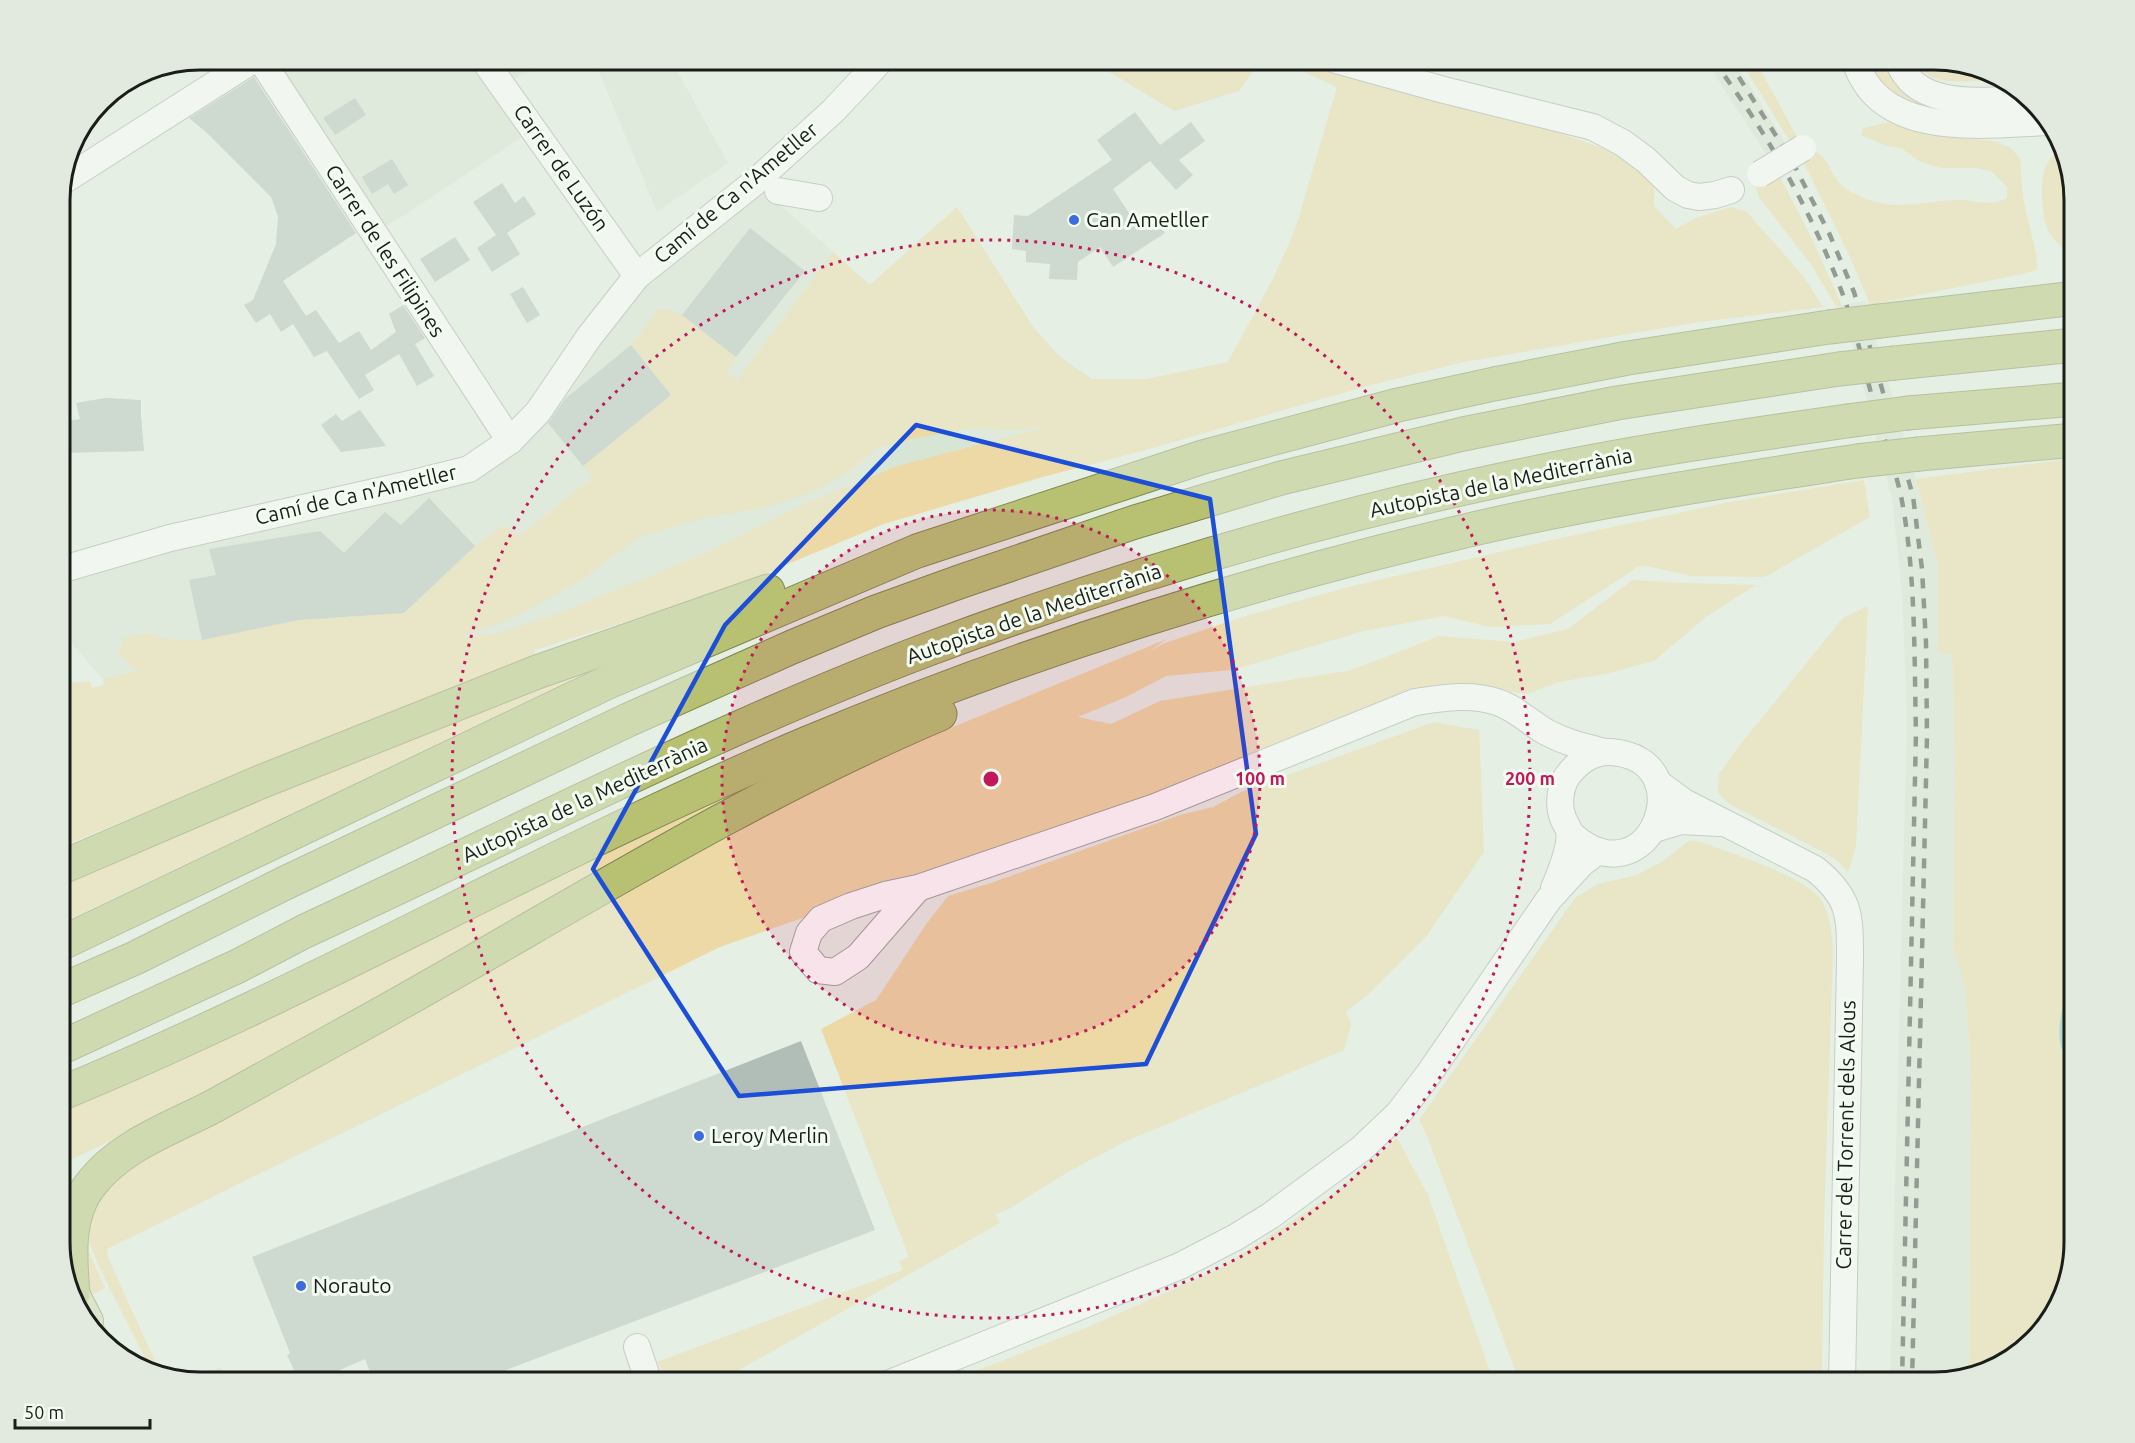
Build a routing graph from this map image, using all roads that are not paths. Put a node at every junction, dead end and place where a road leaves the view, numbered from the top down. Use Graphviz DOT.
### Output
graph roads {
  1 [pos="237,70"];
  2 [pos="268,70"];
  3 [pos="491,70"];
  4 [pos="872,70"];
  5 [pos="1372,70"];
  6 [pos="1859,70"];
  7 [pos="1901,70"];
  8 [pos="2015,99"];
  9 [pos="2039,122"];
  10 [pos="1803,148"];
  11 [pos="1760,174"];
  12 [pos="73,175"];
  13 [pos="1731,190"];
  14 [pos="778,191"];
  15 [pos="819,198"];
  16 [pos="637,276"];
  17 [pos="2064,299"];
  18 [pos="2064,346"];
  19 [pos="2064,400"];
  20 [pos="510,441"];
  21 [pos="2064,441"];
  22 [pos="1063,502"];
  23 [pos="71,567"];
  24 [pos="1213,599"];
  25 [pos="1547,733"];
  26 [pos="1605,752"];
  27 [pos="1564,781"];
  28 [pos="1658,783"];
  29 [pos="1725,824"];
  30 [pos="1654,829"];
  31 [pos="1569,832"];
  32 [pos="1598,852"];
  33 [pos="71,863"];
  34 [pos="918,888"];
  35 [pos="1549,899"];
  36 [pos="71,939"];
  37 [pos="71,986"];
  38 [pos="71,1043"];
  39 [pos="71,1089"];
  40 [pos="71,1238"];
  41 [pos="637,1347"];
  42 [pos="646,1372"];
  43 [pos="917,1372"];
  44 [pos="1842,1372"];
  1 -- 12 [label="street"];
  2 -- 20 [label="street, Carrer de les Filipines"];
  3 -- 16 [label="street, Carrer de Luzón"];
  4 -- 16 [label="street, Camí de Ca n'Ametller"];
  5 -- 13 [label="street"];
  6 -- 9 [label="street"];
  7 -- 8 [label="street"];
  10 -- 11 [label="street, bridge"];
  14 -- 15 [label="street"];
  16 -- 20 [label="street, Camí de Ca n'Ametller"];
  17 -- 22 [label="highway, bridge"];
  18 -- 37 [label="highway, bridge"];
  19 -- 38 [label="highway, Autopista de la Mediterrània, bridge"];
  20 -- 23 [label="street, Camí de Ca n'Ametller"];
  21 -- 24 [label="highway, bridge"];
  22 -- 33 [label="highway"];
  22 -- 36 [label="highway"];
  24 -- 39 [label="highway"];
  24 -- 40 [label="highway"];
  25 -- 26 [label="street"];
  25 -- 27 [label="street"];
  25 -- 34 [label="street"];
  26 -- 27 [label="street"];
  26 -- 28 [label="street"];
  27 -- 31 [label="street"];
  28 -- 29 [label="street"];
  28 -- 30 [label="street"];
  29 -- 30 [label="street"];
  29 -- 44 [label="street, Carrer del Torrent dels Alous"];
  30 -- 32 [label="street"];
  31 -- 32 [label="street"];
  31 -- 35 [label="street"];
  32 -- 35 [label="street"];
  35 -- 43 [label="street"];
  41 -- 42 [label="street"];
}
